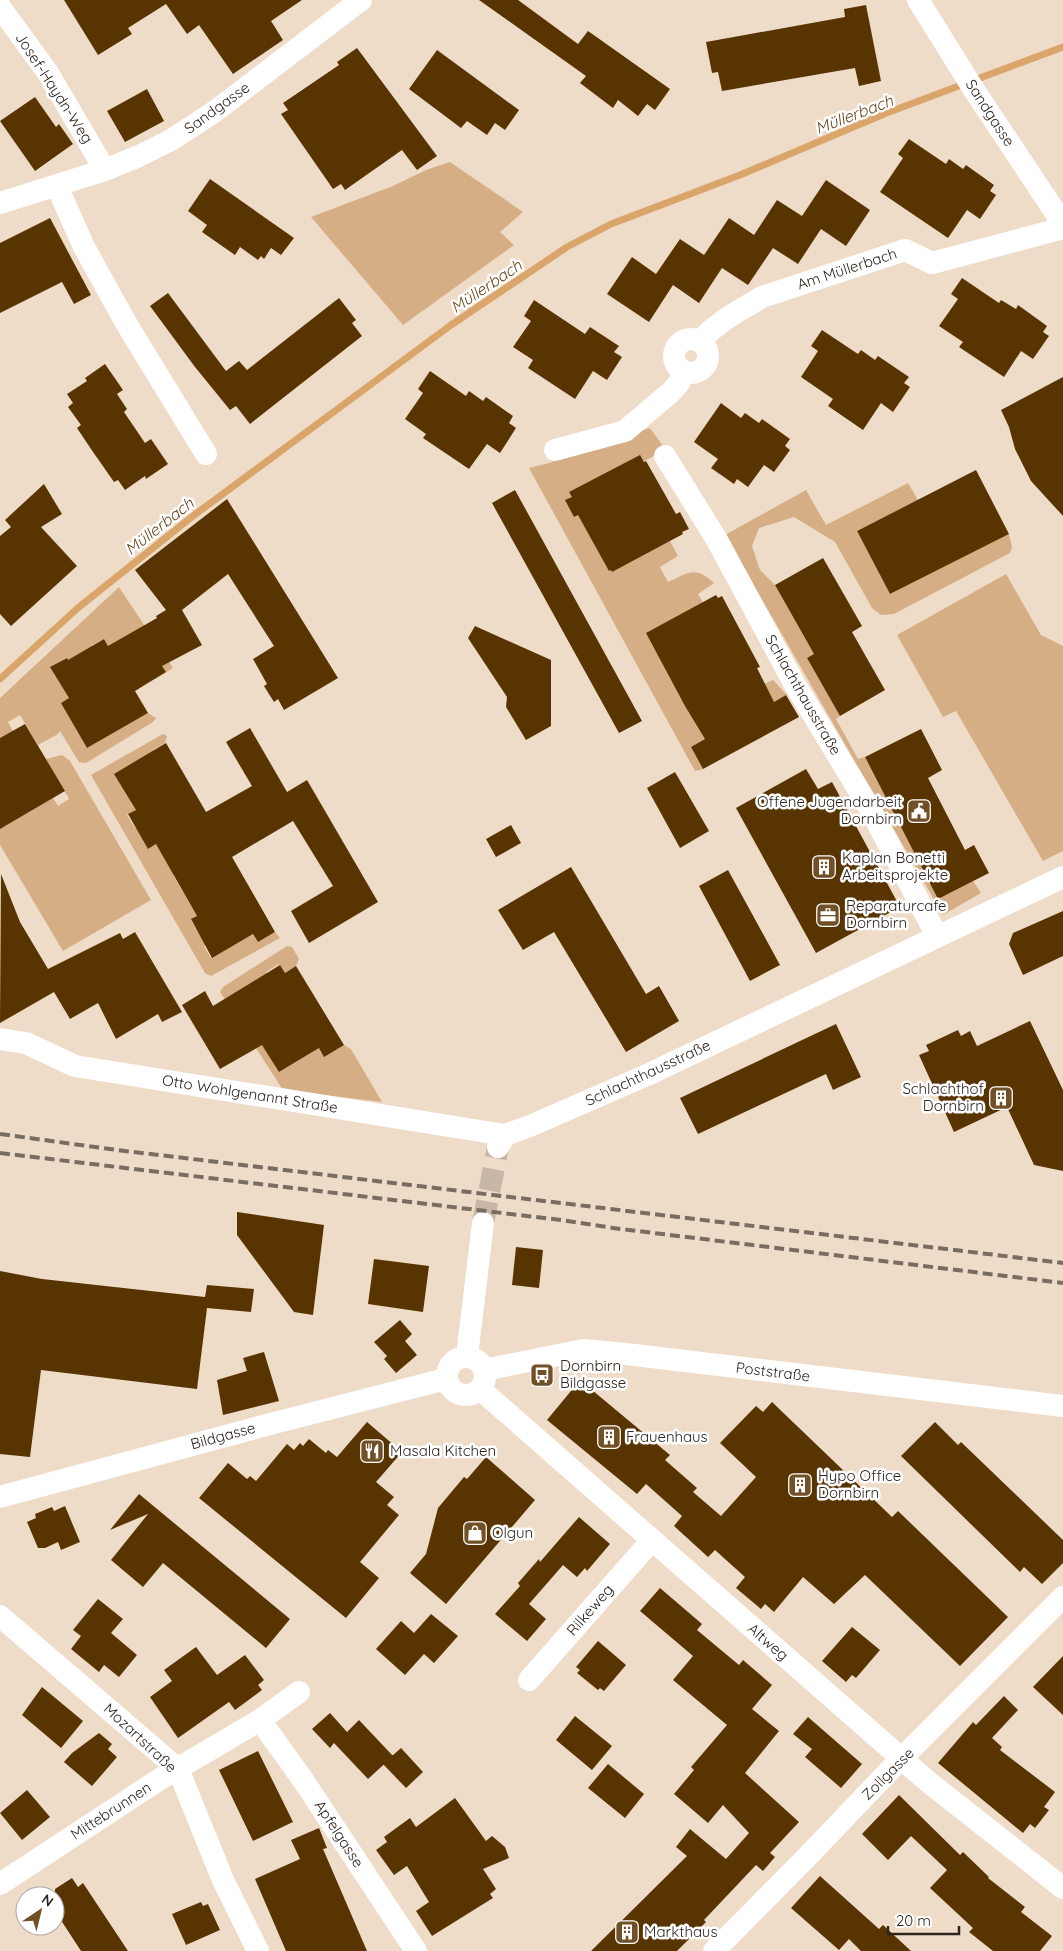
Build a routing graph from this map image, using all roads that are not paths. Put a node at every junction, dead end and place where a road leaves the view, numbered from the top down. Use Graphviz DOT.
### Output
graph roads {
  1 [pos="361,0"];
  2 [pos="918,0"];
  3 [pos="0,7"];
  4 [pos="105,170"];
  5 [pos="56,186"];
  6 [pos="0,203"];
  7 [pos="1063,226"];
  8 [pos="555,450"];
  9 [pos="206,454"];
  10 [pos="665,456"];
  11 [pos="1063,877"];
  12 [pos="937,936"];
  13 [pos="0,1039"];
  14 [pos="502,1141"];
  15 [pos="483,1223"];
  16 [pos="467,1356"];
  17 [pos="446,1379"];
  18 [pos="482,1379"];
  19 [pos="1063,1406"];
  20 [pos="0,1497"];
  21 [pos="652,1540"];
  22 [pos="1063,1597"];
  23 [pos="0,1616"];
  24 [pos="529,1680"];
  25 [pos="299,1692"];
  26 [pos="260,1720"];
  27 [pos="902,1759"];
  28 [pos="178,1769"];
  29 [pos="0,1884"];
  30 [pos="1063,1888"];
  31 [pos="258,1951"];
  32 [pos="416,1951"];
  33 [pos="714,1951"];
  1 -- 4 [label="street, Sandgasse"];
  2 -- 7 [label="street, Sandgasse"];
  3 -- 4 [label="street, Josef-Haydn-Weg"];
  4 -- 5 [label="street, Sandgasse"];
  5 -- 6 [label="street, Sandgasse"];
  5 -- 9 [label="street"];
  7 -- 8 [label="street, Am Müllerbach"];
  10 -- 12 [label="street, Schlachthausstraße"];
  11 -- 12 [label="street, Schlachthausstraße"];
  12 -- 14 [label="street, Schlachthausstraße"];
  13 -- 14 [label="street, Otto Wohlgenannt Straße"];
  15 -- 16 [label="street"];
  16 -- 17 [label="street"];
  16 -- 18 [label="street"];
  17 -- 18 [label="street"];
  17 -- 20 [label="street, Bildgasse"];
  18 -- 19 [label="street, Poststraße"];
  18 -- 21 [label="street, Altweg"];
  21 -- 24 [label="street, Rilkeweg"];
  21 -- 27 [label="street, Altweg"];
  22 -- 27 [label="street, Zollgasse"];
  23 -- 28 [label="street, Mozartstraße"];
  25 -- 26 [label="street, Mittebrunnen"];
  26 -- 28 [label="street, Mittebrunnen"];
  26 -- 32 [label="street, Apfelgasse"];
  27 -- 30 [label="street, Altweg"];
  27 -- 33 [label="street, Zollgasse"];
  28 -- 29 [label="street, Mittebrunnen"];
  28 -- 31 [label="street, Mozartstraße"];
}
